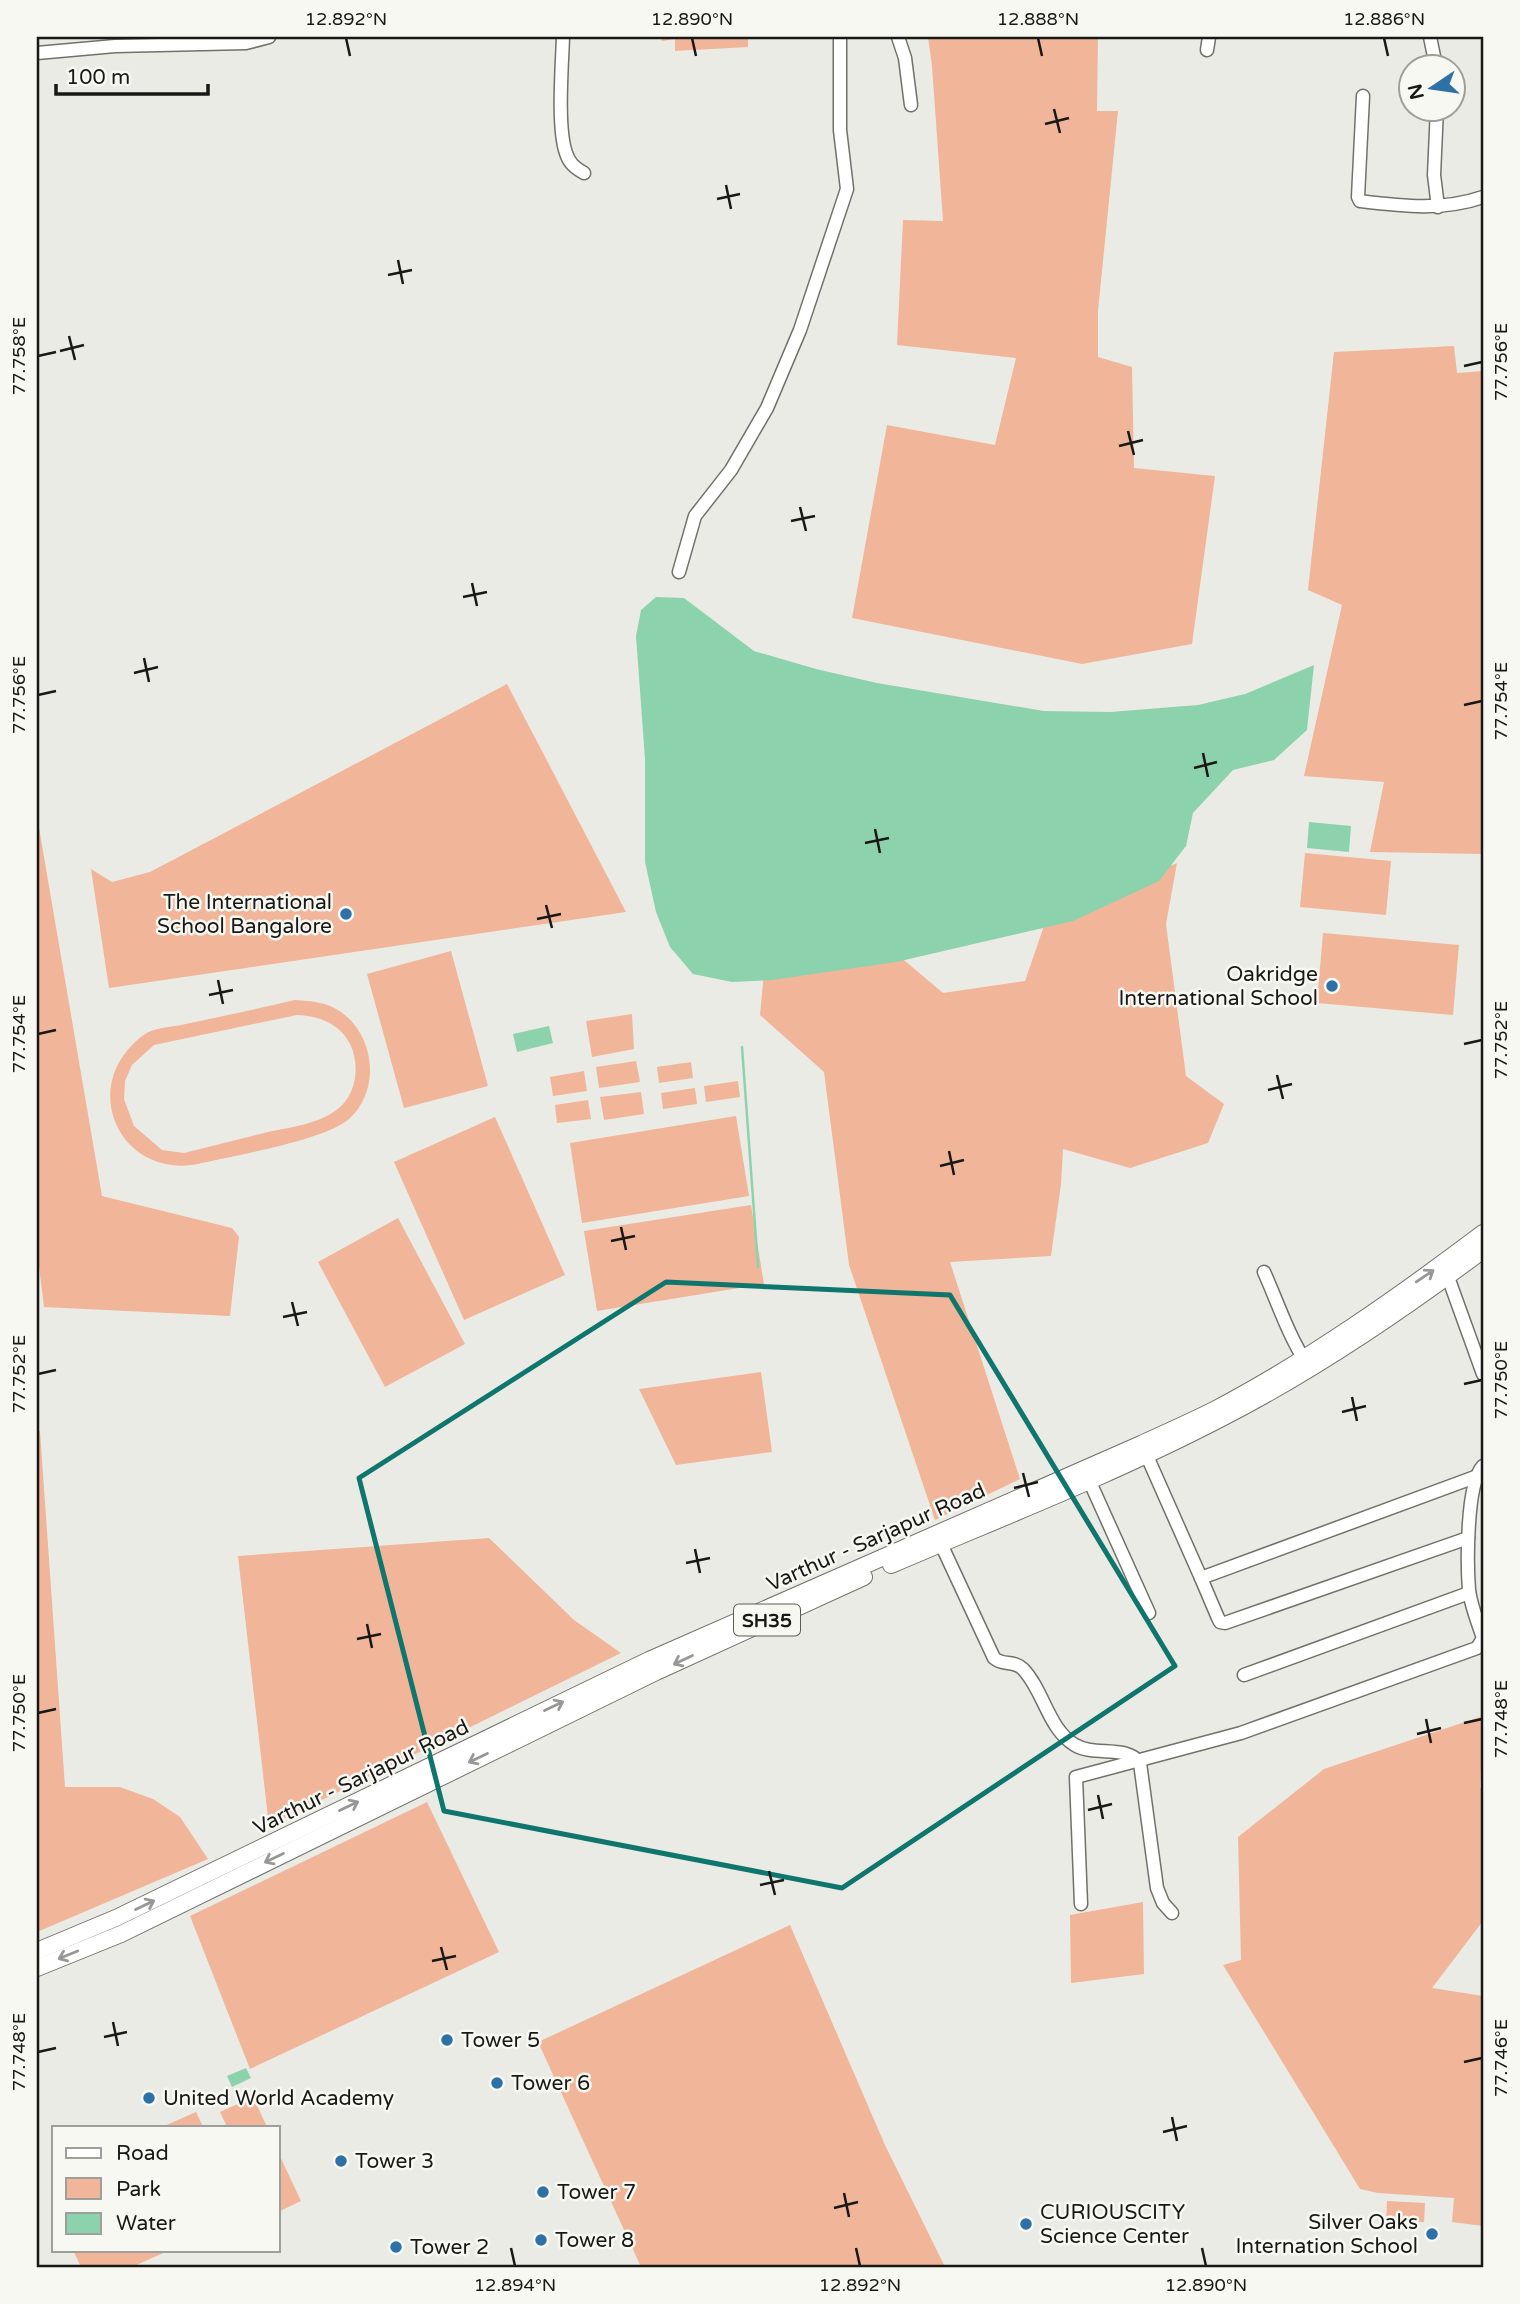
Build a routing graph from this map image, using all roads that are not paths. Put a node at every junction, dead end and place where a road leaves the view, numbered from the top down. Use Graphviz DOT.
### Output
graph roads {
  1 [pos="269,37"];
  2 [pos="563,37"];
  3 [pos="840,37"];
  4 [pos="898,37"];
  5 [pos="37,53"];
  6 [pos="1363,96"];
  7 [pos="911,105"];
  8 [pos="1436,122"];
  9 [pos="584,173"];
  10 [pos="1483,197"];
  11 [pos="1438,206"];
  12 [pos="679,572"];
  13 [pos="1483,1233"];
  14 [pos="1483,1250"];
  15 [pos="1264,1272"];
  16 [pos="1448,1277"];
  17 [pos="1306,1363"];
  18 [pos="1483,1374"];
  19 [pos="1144,1449"];
  20 [pos="1479,1472"];
  21 [pos="1089,1480"];
  22 [pos="1468,1538"];
  23 [pos="941,1544"];
  24 [pos="1201,1578"];
  25 [pos="1469,1593"];
  26 [pos="1149,1613"];
  27 [pos="1244,1675"];
  28 [pos="1139,1760"];
  29 [pos="1081,1904"];
  30 [pos="1172,1913"];
  31 [pos="37,1951"];
  32 [pos="37,1968"];
  1 -- 5 [label="street"];
  2 -- 9 [label="street"];
  3 -- 12 [label="street"];
  4 -- 7 [label="street"];
  6 -- 11 [label="street"];
  8 -- 11 [label="street"];
  10 -- 11 [label="street"];
  17 -- 13 [label="main road, Varthur - Sarjapur Road / SH35, one-way"];
  14 -- 16 [label="main road, Varthur - Sarjapur Road / SH35"];
  15 -- 17 [label="street"];
  16 -- 17 [label="main road, Varthur - Sarjapur Road / SH35"];
  16 -- 18 [label="street"];
  17 -- 19 [label="main road, Varthur - Sarjapur Road / SH35"];
  19 -- 21 [label="main road, Varthur - Sarjapur Road / SH35"];
  19 -- 24 [label="street"];
  31 -- 19 [label="main road, Varthur - Sarjapur Road / SH35, one-way"];
  20 -- 22 [label="street"];
  20 -- 24 [label="street"];
  21 -- 23 [label="main road, Varthur - Sarjapur Road / SH35"];
  21 -- 26 [label="street"];
  22 -- 24 [label="street"];
  22 -- 25 [label="street"];
  23 -- 28 [label="street"];
  23 -- 32 [label="main road, Varthur - Sarjapur Road / SH35, one-way"];
  25 -- 27 [label="street"];
  25 -- 28 [label="street"];
  28 -- 29 [label="street"];
  28 -- 30 [label="street"];
}
